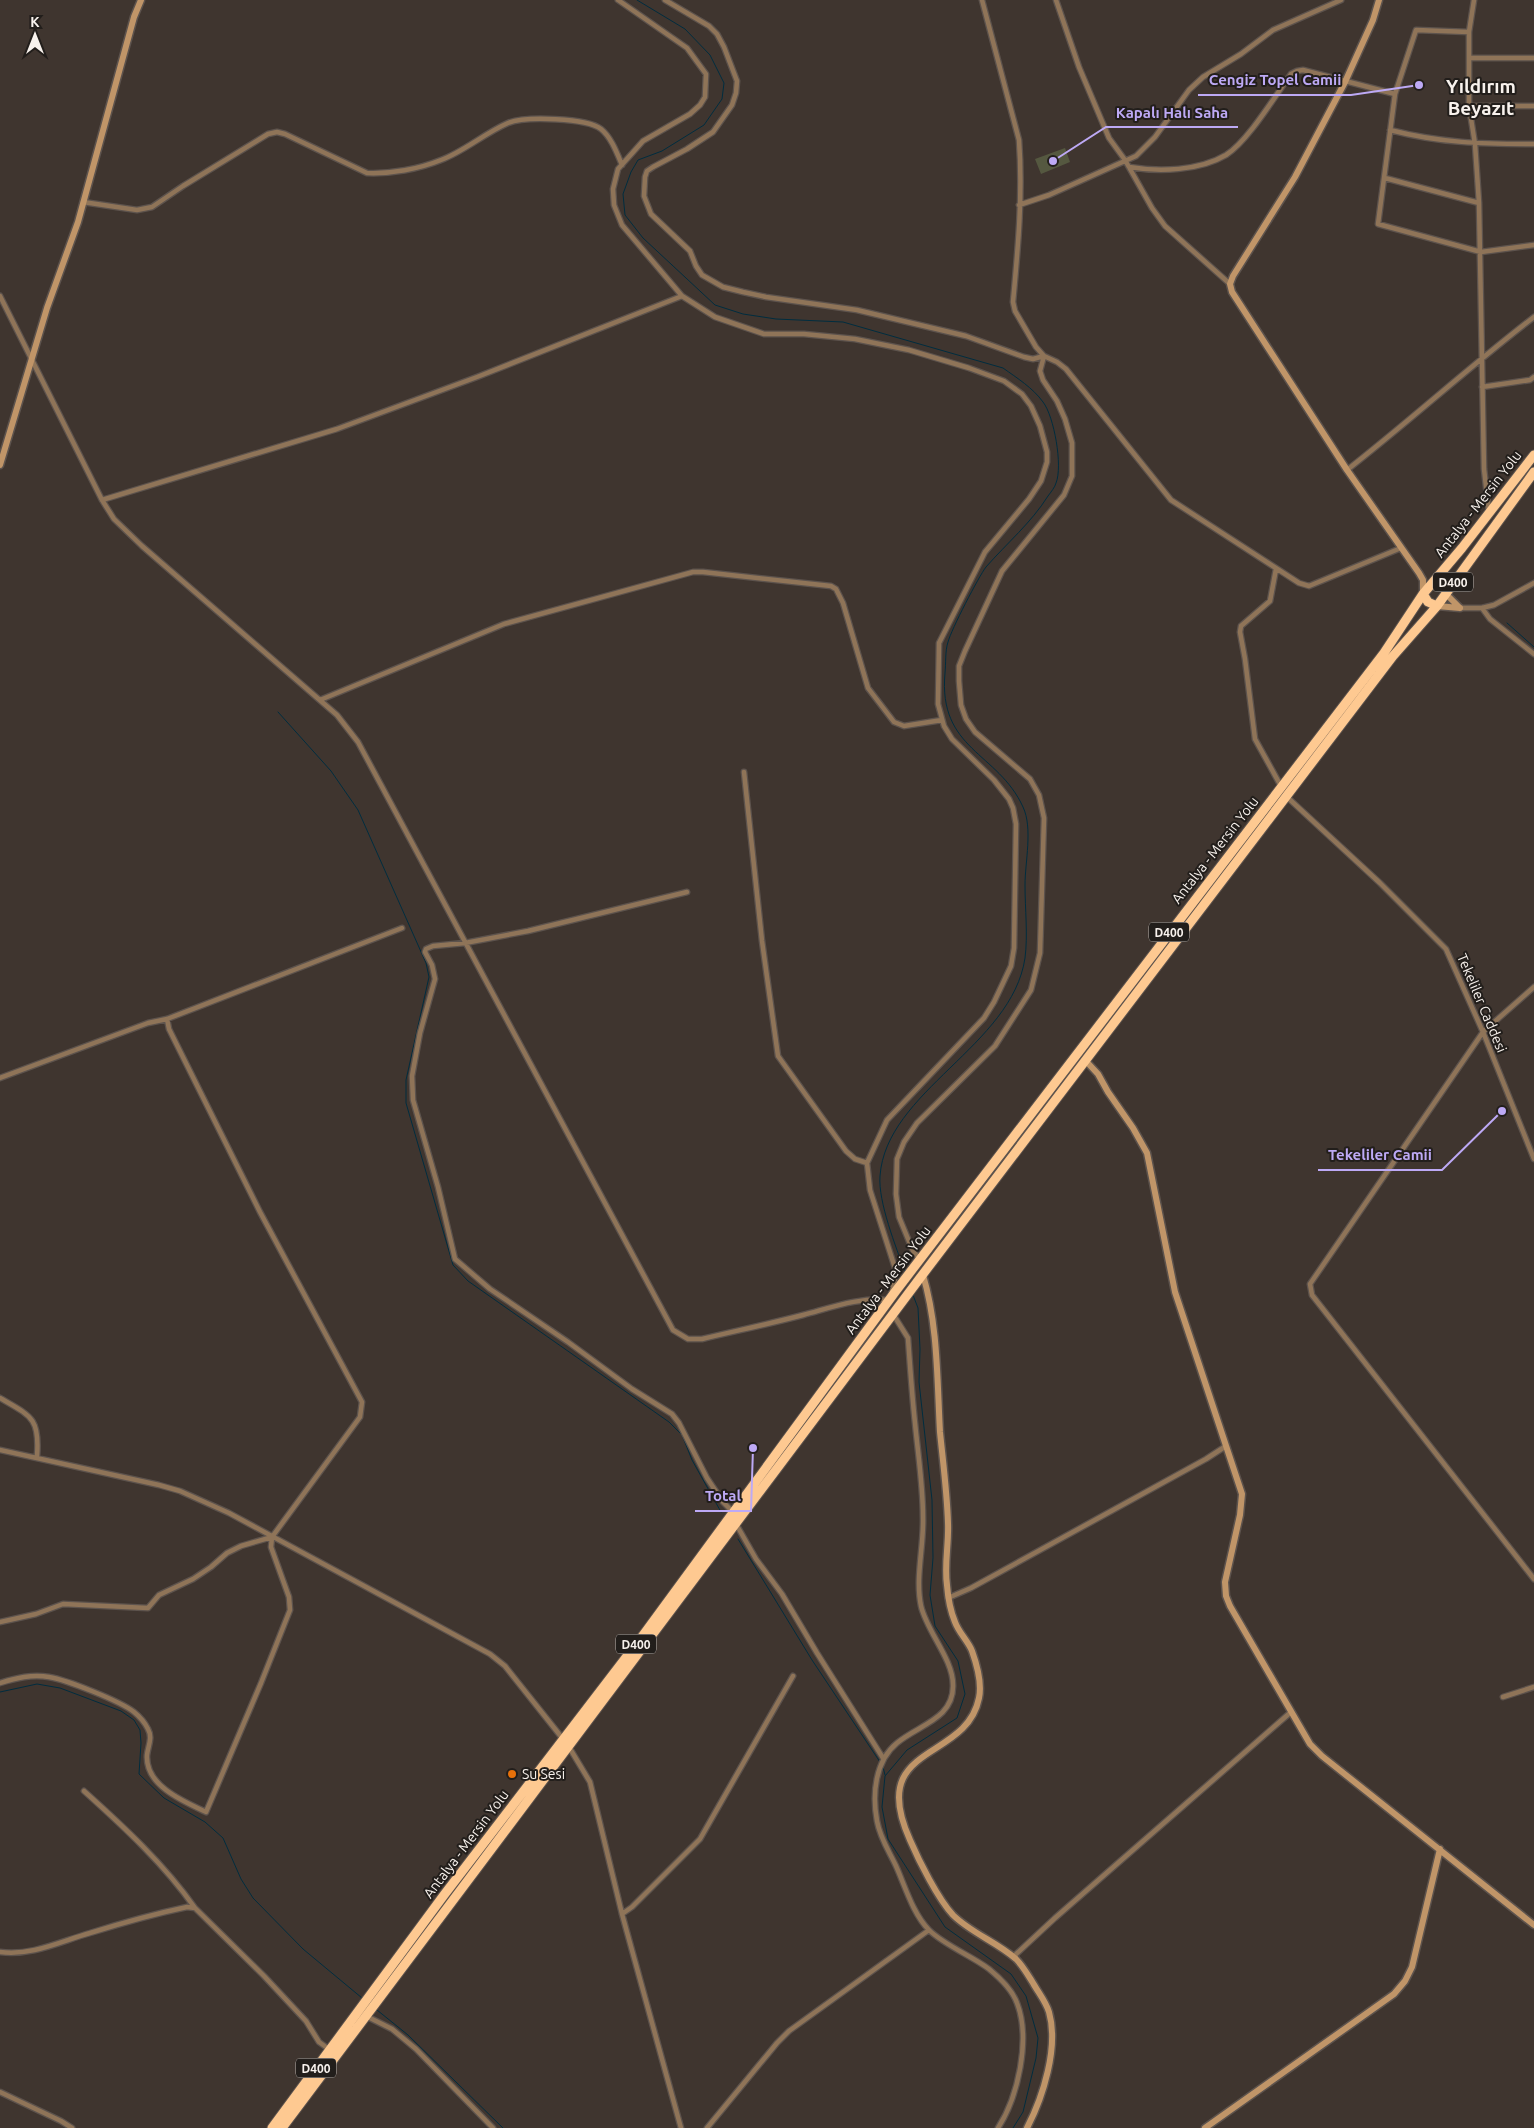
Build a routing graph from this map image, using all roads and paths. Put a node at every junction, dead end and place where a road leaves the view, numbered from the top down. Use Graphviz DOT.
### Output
graph roads {
  1 [pos="141,0"];
  2 [pos="618,0"];
  3 [pos="665,0"];
  4 [pos="982,0"];
  5 [pos="1056,0"];
  6 [pos="1342,0"];
  7 [pos="1379,0"];
  8 [pos="1470,0"];
  9 [pos="1474,0"];
  10 [pos="1469,32"];
  11 [pos="1470,58"];
  12 [pos="1534,58"];
  13 [pos="1345,82"];
  14 [pos="1396,94"];
  15 [pos="1469,106"];
  16 [pos="1534,106"];
  17 [pos="1390,130"];
  18 [pos="1475,144"];
  19 [pos="1534,144"];
  20 [pos="1125,160"];
  21 [pos="622,165"];
  22 [pos="1128,167"];
  23 [pos="1385,178"];
  24 [pos="83,202"];
  25 [pos="1479,203"];
  26 [pos="1020,205"];
  27 [pos="1534,245"];
  28 [pos="1481,252"];
  29 [pos="1230,284"];
  30 [pos="0,296"];
  31 [pos="682,296"];
  32 [pos="1534,317"];
  33 [pos="1044,356"];
  34 [pos="1483,356"];
  35 [pos="32,362"];
  36 [pos="1534,377"];
  37 [pos="1482,387"];
  38 [pos="1534,455"];
  39 [pos="0,465"];
  40 [pos="1347,470"];
  41 [pos="1534,472"];
  42 [pos="102,500"];
  43 [pos="1490,513"];
  44 [pos="1402,548"];
  45 [pos="1276,569"];
  46 [pos="1419,573"];
  47 [pos="1434,581"];
  48 [pos="1534,583"];
  49 [pos="1446,593"];
  50 [pos="1423,594"];
  51 [pos="1437,606"];
  52 [pos="1460,608"];
  53 [pos="1482,608"];
  54 [pos="1534,654"];
  55 [pos="320,700"];
  56 [pos="942,720"];
  57 [pos="744,772"];
  58 [pos="1282,788"];
  59 [pos="1287,797"];
  60 [pos="688,892"];
  61 [pos="402,928"];
  62 [pos="465,944"];
  63 [pos="1534,987"];
  64 [pos="167,1018"];
  65 [pos="1483,1032"];
  66 [pos="1085,1060"];
  67 [pos="0,1078"];
  68 [pos="1534,1159"];
  69 [pos="867,1163"];
  70 [pos="920,1259"];
  71 [pos="921,1276"];
  72 [pos="892,1296"];
  73 [pos="893,1314"];
  74 [pos="0,1398"];
  75 [pos="1226,1446"];
  76 [pos="0,1450"];
  77 [pos="37,1456"];
  78 [pos="733,1512"];
  79 [pos="736,1524"];
  80 [pos="272,1537"];
  81 [pos="1534,1579"];
  82 [pos="948,1598"];
  83 [pos="0,1622"];
  84 [pos="793,1676"];
  85 [pos="0,1682"];
  86 [pos="1534,1687"];
  87 [pos="1503,1698"];
  88 [pos="1291,1712"];
  89 [pos="566,1743"];
  90 [pos="883,1758"];
  91 [pos="84,1790"];
  92 [pos="1440,1849"];
  93 [pos="195,1908"];
  94 [pos="622,1914"];
  95 [pos="1534,1925"];
  96 [pos="929,1930"];
  97 [pos="0,1952"];
  98 [pos="1013,1957"];
  99 [pos="365,2012"];
  100 [pos="330,2050"];
  101 [pos="0,2092"];
  102 [pos="72,2128"];
  103 [pos="272,2128"];
  104 [pos="282,2128"];
  105 [pos="493,2128"];
  106 [pos="681,2128"];
  107 [pos="707,2128"];
  108 [pos="998,2128"];
  109 [pos="1027,2128"];
  110 [pos="1205,2128"];
  1 -- 24 [label="street"];
  2 -- 21 [label="street"];
  3 -- 33 [label="street"];
  4 -- 26 [label="street"];
  5 -- 20 [label="street"];
  6 -- 20 [label="street"];
  7 -- 13 [label="street"];
  8 -- 9 [label="street"];
  9 -- 10 [label="street"];
  10 -- 11 [label="street"];
  10 -- 14 [label="street"];
  11 -- 12 [label="street"];
  11 -- 15 [label="street"];
  13 -- 14 [label="street"];
  13 -- 22 [label="street"];
  13 -- 29 [label="street"];
  14 -- 17 [label="street"];
  15 -- 16 [label="street"];
  15 -- 18 [label="street"];
  17 -- 18 [label="street"];
  17 -- 23 [label="street"];
  18 -- 19 [label="street"];
  18 -- 25 [label="street"];
  20 -- 22 [label="street"];
  20 -- 26 [label="street"];
  21 -- 24 [label="street"];
  21 -- 31 [label="street"];
  22 -- 29 [label="street"];
  23 -- 25 [label="street"];
  23 -- 28 [label="street"];
  24 -- 35 [label="street"];
  25 -- 28 [label="street"];
  26 -- 33 [label="street"];
  27 -- 28 [label="street"];
  28 -- 34 [label="street"];
  29 -- 40 [label="street"];
  30 -- 35 [label="street"];
  31 -- 42 [label="street"];
  31 -- 56 [label="street"];
  32 -- 34 [label="street"];
  33 -- 45 [label="street"];
  33 -- 70 [label="street"];
  34 -- 37 [label="street"];
  34 -- 40 [label="street"];
  35 -- 39 [label="street"];
  35 -- 42 [label="street"];
  36 -- 37 [label="street"];
  37 -- 43 [label="street"];
  38 -- 43 [label="highway, Antalya - Mersin Yolu / D400"];
  40 -- 44 [label="street"];
  41 -- 49 [label="highway, Antalya - Mersin Yolu / D400"];
  42 -- 55 [label="street"];
  43 -- 47 [label="highway, Antalya - Mersin Yolu / D400"];
  44 -- 45 [label="street"];
  44 -- 46 [label="street"];
  45 -- 58 [label="street"];
  46 -- 47 [label="street"];
  46 -- 50 [label="street"];
  47 -- 49 [label="highway"];
  47 -- 50 [label="highway, Antalya - Mersin Yolu / D400"];
  48 -- 53 [label="street"];
  49 -- 51 [label="highway, Antalya - Mersin Yolu / D400"];
  49 -- 52 [label="street"];
  50 -- 51 [label="highway"];
  50 -- 58 [label="highway, Antalya - Mersin Yolu / D400"];
  51 -- 52 [label="street"];
  51 -- 59 [label="highway, Antalya - Mersin Yolu / D400"];
  52 -- 53 [label="street"];
  53 -- 54 [label="street"];
  55 -- 56 [label="street"];
  55 -- 62 [label="street"];
  56 -- 69 [label="street"];
  57 -- 69 [label="street"];
  58 -- 70 [label="highway, Antalya - Mersin Yolu / D400"];
  59 -- 65 [label="street, Tekeliler Caddesi"];
  59 -- 66 [label="highway, Antalya - Mersin Yolu / D400"];
  60 -- 62 [label="street"];
  61 -- 64 [label="street"];
  62 -- 72 [label="street"];
  62 -- 78 [label="street"];
  63 -- 65 [label="street"];
  64 -- 67 [label="street"];
  64 -- 80 [label="street"];
  65 -- 68 [label="street, Tekeliler Caddesi"];
  65 -- 81 [label="street"];
  66 -- 71 [label="highway, Antalya - Mersin Yolu / D400"];
  66 -- 75 [label="street"];
  69 -- 72 [label="street"];
  70 -- 72 [label="highway, Antalya - Mersin Yolu / D400"];
  71 -- 73 [label="highway, Antalya - Mersin Yolu / D400"];
  71 -- 82 [label="street"];
  72 -- 78 [label="highway, Antalya - Mersin Yolu / D400"];
  73 -- 79 [label="highway, Antalya - Mersin Yolu / D400"];
  73 -- 90 [label="street"];
  74 -- 77 [label="street"];
  75 -- 82 [label="street"];
  75 -- 88 [label="street"];
  76 -- 77 [label="street"];
  77 -- 80 [label="street"];
  78 -- 89 [label="highway, Antalya - Mersin Yolu / D400"];
  79 -- 89 [label="highway, Antalya - Mersin Yolu / D400"];
  79 -- 90 [label="street"];
  80 -- 83 [label="street"];
  80 -- 85 [label="street"];
  80 -- 89 [label="street"];
  82 -- 98 [label="street"];
  84 -- 94 [label="street"];
  86 -- 87 [label="street"];
  88 -- 92 [label="street"];
  88 -- 98 [label="street"];
  89 -- 94 [label="street"];
  89 -- 99 [label="highway, Antalya - Mersin Yolu / D400"];
  90 -- 96 [label="street"];
  91 -- 93 [label="street"];
  92 -- 95 [label="street"];
  92 -- 110 [label="street"];
  93 -- 97 [label="street"];
  93 -- 100 [label="street"];
  94 -- 106 [label="street"];
  96 -- 107 [label="street"];
  96 -- 108 [label="street"];
  98 -- 109 [label="street"];
  99 -- 100 [label="highway, Antalya - Mersin Yolu / D400"];
  99 -- 104 [label="highway, Antalya - Mersin Yolu / D400"];
  99 -- 105 [label="street"];
  100 -- 103 [label="highway, Antalya - Mersin Yolu / D400"];
  101 -- 102 [label="street"];
}
